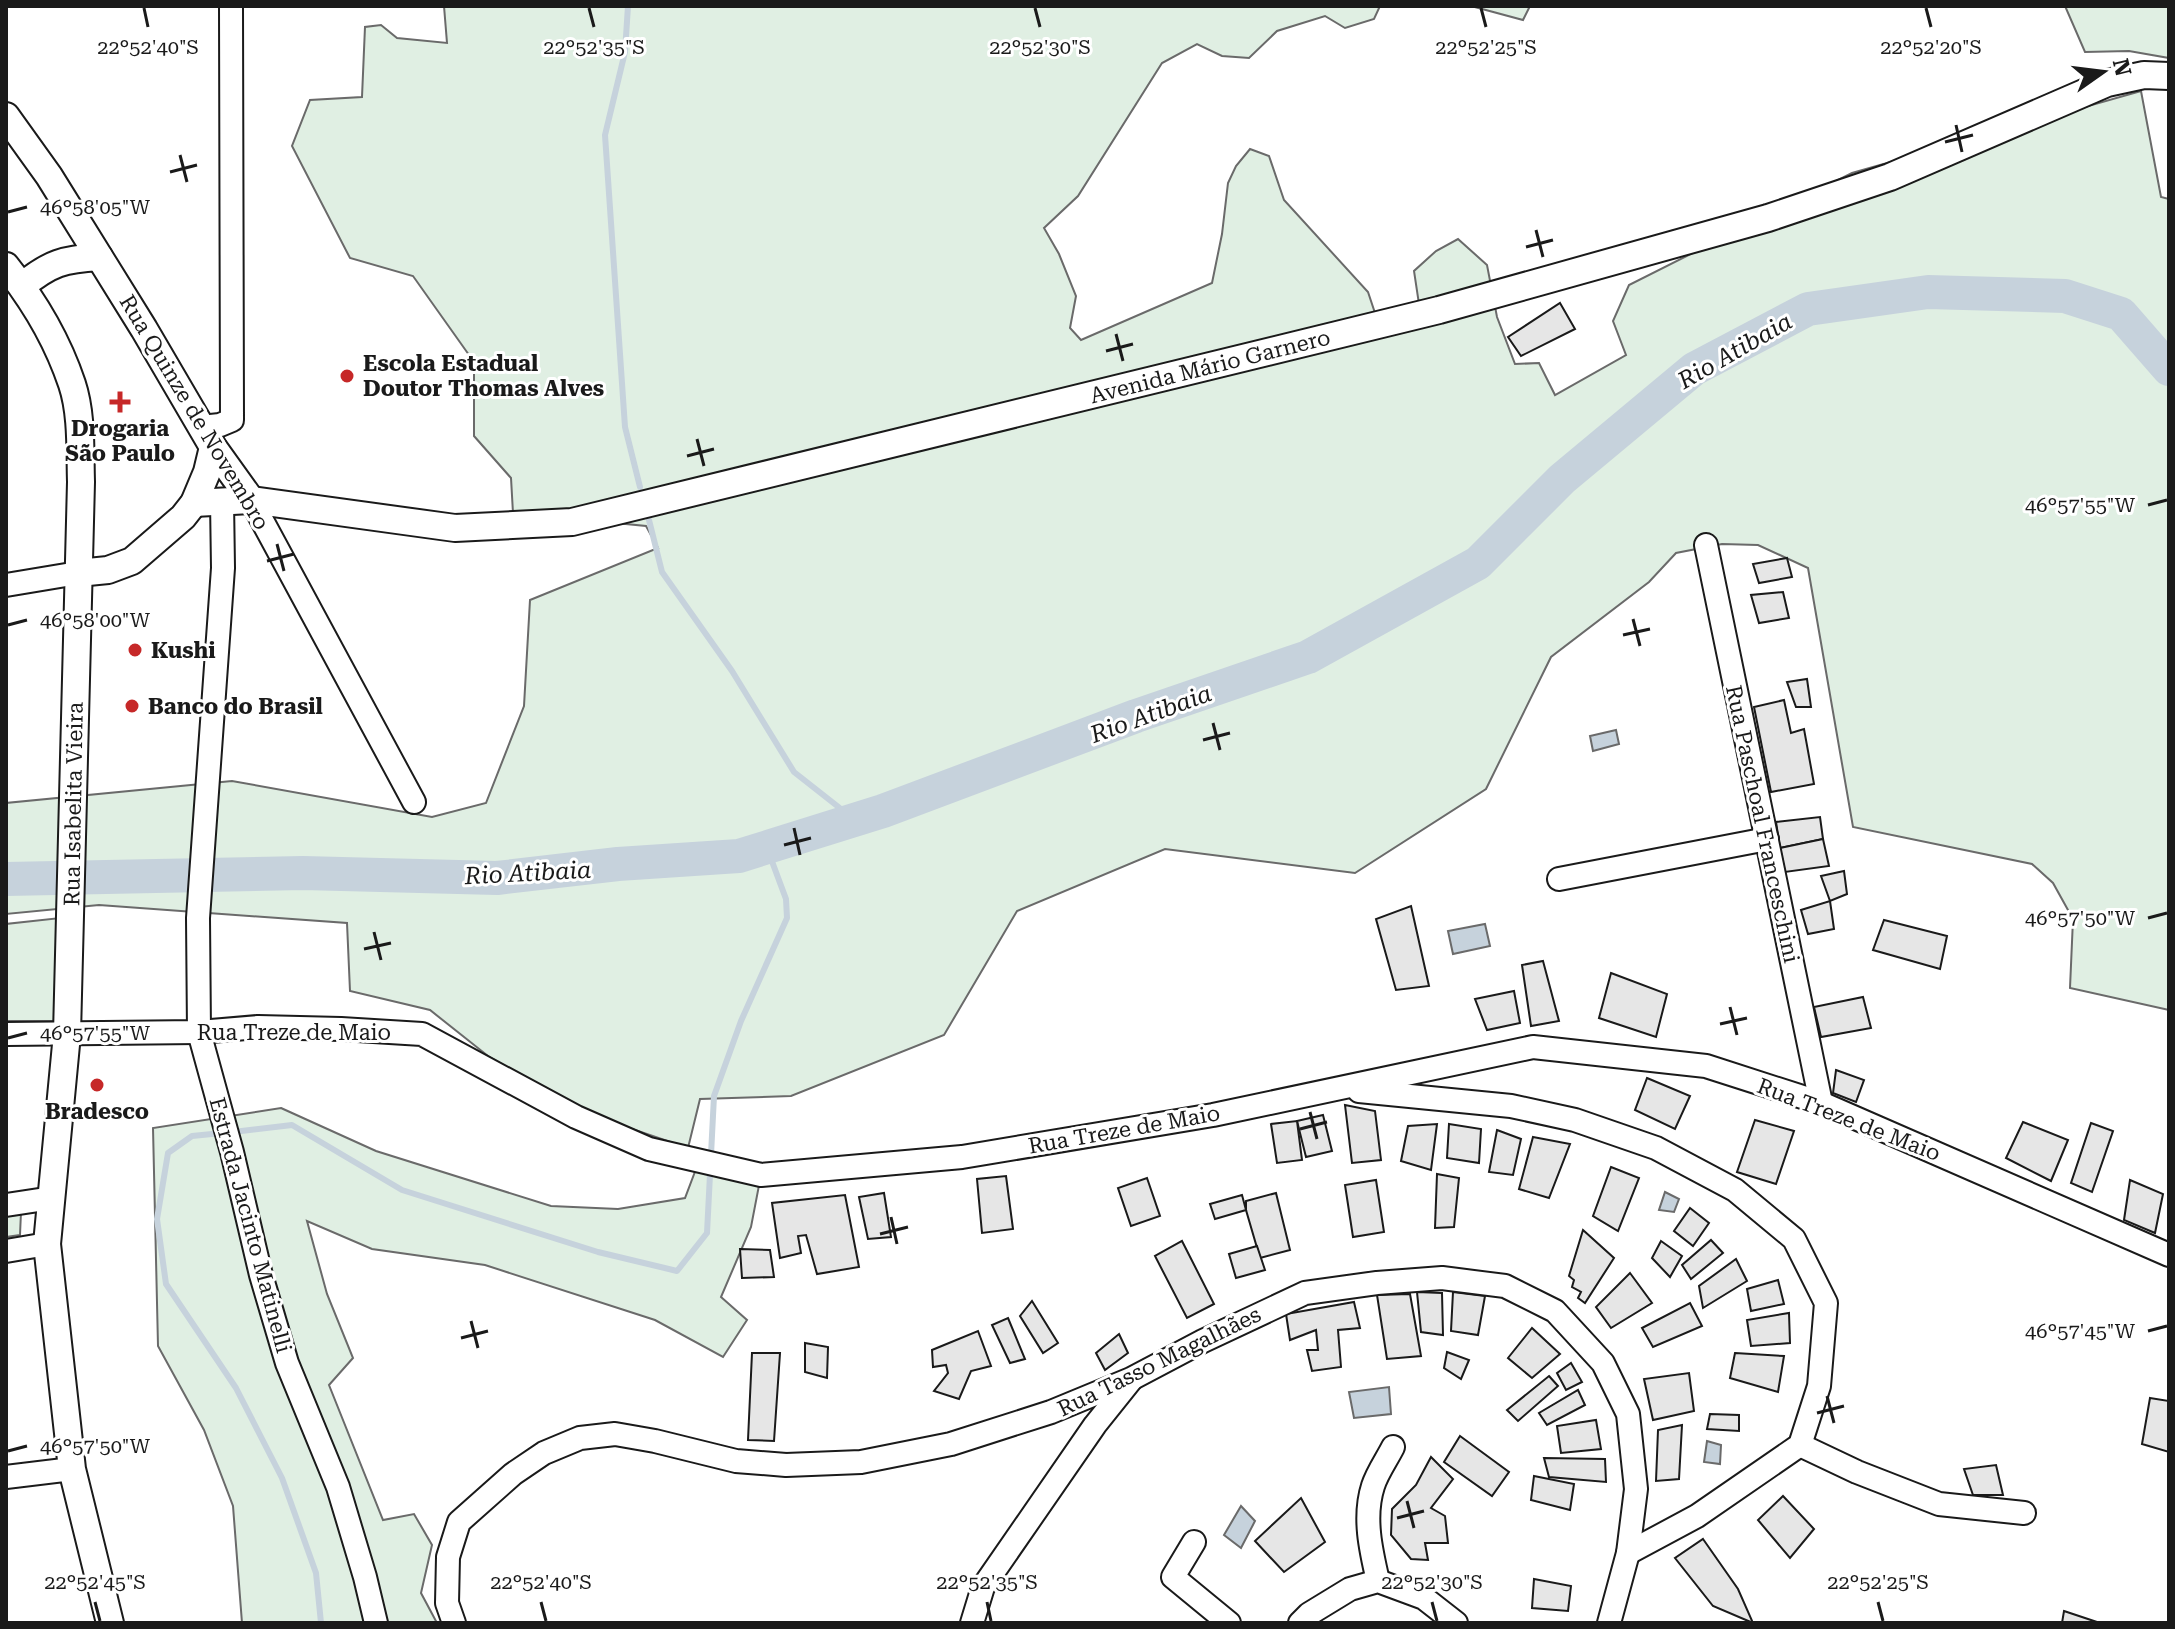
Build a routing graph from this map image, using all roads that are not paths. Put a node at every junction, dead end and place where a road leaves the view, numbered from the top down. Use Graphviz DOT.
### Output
graph roads {
  1 [pos="231,6"];
  2 [pos="2156,76"];
  3 [pos="2169,92"];
  4 [pos="6,116"];
  5 [pos="99,257"];
  6 [pos="14,276"];
  7 [pos="207,437"];
  8 [pos="251,500"];
  9 [pos="222,501"];
  10 [pos="194,503"];
  11 [pos="1706,545"];
  12 [pos="78,573"];
  13 [pos="6,585"];
  14 [pos="414,802"];
  15 [pos="1767,839"];
  16 [pos="1559,879"];
  17 [pos="199,1032"];
  18 [pos="6,1034"];
  19 [pos="67,1034"];
  20 [pos="1336,1089"];
  21 [pos="1821,1103"];
  22 [pos="52,1198"];
  23 [pos="6,1205"];
  24 [pos="47,1244"];
  25 [pos="6,1251"];
  26 [pos="2169,1255"];
  27 [pos="1131,1379"];
  28 [pos="1800,1445"];
  29 [pos="1393,1447"];
  30 [pos="72,1469"];
  31 [pos="6,1477"];
  32 [pos="2024,1513"];
  33 [pos="1194,1542"];
  34 [pos="1628,1553"];
  35 [pos="1378,1581"];
  36 [pos="110,1623"];
  37 [pos="376,1623"];
  38 [pos="454,1623"];
  39 [pos="972,1623"];
  40 [pos="1229,1623"];
  41 [pos="1300,1623"];
  42 [pos="1456,1623"];
  43 [pos="1609,1623"];
  1 -- 7 [label="street"];
  2 -- 3 [label="main road, Avenida Mário Garnero"];
  2 -- 8 [label="main road, Avenida Mário Garnero"];
  4 -- 5 [label="main road, Rua Quinze de Novembro"];
  5 -- 6 [label="main road"];
  5 -- 7 [label="main road, Rua Quinze de Novembro"];
  6 -- 12 [label="main road, Rua Isabelita Vieira"];
  7 -- 8 [label="main road, Rua Quinze de Novembro"];
  7 -- 10 [label="main road"];
  8 -- 9 [label="main road, Avenida Mário Garnero"];
  8 -- 14 [label="street, Rua Quinze de Novembro"];
  9 -- 10 [label="main road, Avenida Mário Garnero"];
  9 -- 17 [label="street, Estrada Jacinto Matinelli"];
  10 -- 12 [label="main road"];
  11 -- 15 [label="street, Rua Paschoal Franceschini"];
  12 -- 13 [label="street"];
  12 -- 19 [label="main road, Rua Isabelita Vieira"];
  15 -- 16 [label="street"];
  15 -- 21 [label="street, Rua Paschoal Franceschini"];
  17 -- 19 [label="street, Rua Treze de Maio"];
  17 -- 20 [label="street, Rua Treze de Maio"];
  17 -- 37 [label="street, Estrada Jacinto Matinelli"];
  18 -- 19 [label="street, Rua Treze de Maio"];
  19 -- 22 [label="main road, Rua Isabelita Vieira"];
  20 -- 21 [label="street, Rua Treze de Maio"];
  20 -- 28 [label="street"];
  21 -- 26 [label="street, Rua Treze de Maio"];
  22 -- 23 [label="street"];
  22 -- 24 [label="main road, Rua Isabelita Vieira"];
  24 -- 25 [label="street"];
  24 -- 30 [label="main road, Rua Isabelita Vieira"];
  27 -- 34 [label="street, Rua Tasso Magalhães"];
  27 -- 38 [label="street, Rua Tasso Magalhães"];
  27 -- 39 [label="street"];
  28 -- 32 [label="street"];
  28 -- 34 [label="street"];
  29 -- 35 [label="street"];
  30 -- 31 [label="street"];
  30 -- 36 [label="main road, Rua Isabelita Vieira"];
  33 -- 40 [label="street"];
  34 -- 43 [label="street, Rua Tasso Magalhães"];
  35 -- 41 [label="street"];
  35 -- 42 [label="street"];
}
